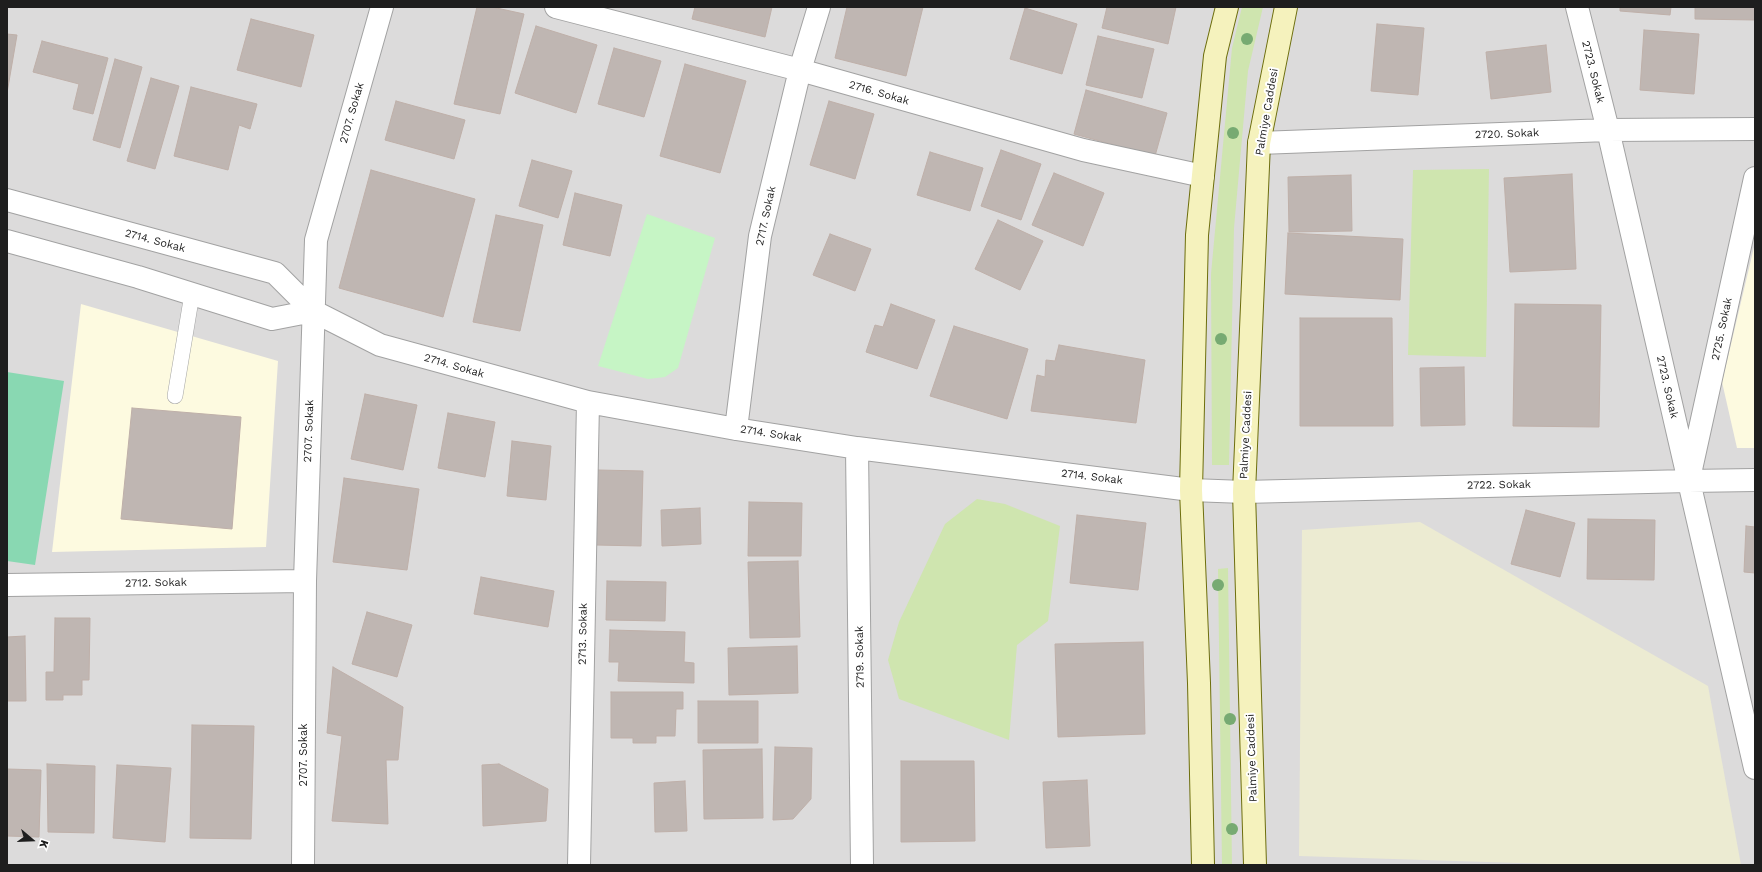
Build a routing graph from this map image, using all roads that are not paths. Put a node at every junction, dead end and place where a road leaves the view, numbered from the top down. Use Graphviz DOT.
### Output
graph roads {
  1 [pos="382,7"];
  2 [pos="819,7"];
  3 [pos="1227,7"];
  4 [pos="1286,7"];
  5 [pos="1577,7"];
  6 [pos="564,8"];
  7 [pos="800,70"];
  8 [pos="1755,129"];
  9 [pos="1608,130"];
  10 [pos="1259,143"];
  11 [pos="1203,176"];
  12 [pos="1755,178"];
  13 [pos="7,200"];
  14 [pos="7,241"];
  15 [pos="192,294"];
  16 [pos="313,311"];
  17 [pos="175,396"];
  18 [pos="588,402"];
  19 [pos="736,429"];
  20 [pos="857,448"];
  21 [pos="1755,480"];
  22 [pos="1688,481"];
  23 [pos="1191,490"];
  24 [pos="1244,492"];
  25 [pos="305,581"];
  26 [pos="7,585"];
  27 [pos="1755,768"];
  28 [pos="303,865"];
  29 [pos="579,865"];
  30 [pos="862,865"];
  31 [pos="1203,865"];
  32 [pos="1255,865"];
  1 -- 16 [label="street, 2707. Sokak"];
  2 -- 7 [label="street, 2717. Sokak"];
  3 -- 11 [label="main road"];
  4 -- 10 [label="main road, Palmiye Caddesi"];
  5 -- 9 [label="street, 2723. Sokak"];
  6 -- 7 [label="street, 2716. Sokak"];
  7 -- 11 [label="street, 2716. Sokak"];
  7 -- 19 [label="street, 2717. Sokak"];
  8 -- 9 [label="street, 2720. Sokak"];
  9 -- 10 [label="street, 2720. Sokak"];
  9 -- 22 [label="street, 2723. Sokak"];
  10 -- 24 [label="main road, Palmiye Caddesi"];
  11 -- 23 [label="main road"];
  12 -- 22 [label="street, 2725. Sokak"];
  13 -- 16 [label="street, 2714. Sokak"];
  14 -- 15 [label="street"];
  15 -- 16 [label="street"];
  15 -- 17 [label="lane"];
  16 -- 18 [label="street, 2714. Sokak"];
  16 -- 25 [label="street, 2707. Sokak"];
  18 -- 19 [label="street, 2714. Sokak"];
  18 -- 29 [label="street, 2713. Sokak"];
  19 -- 20 [label="street, 2714. Sokak"];
  20 -- 23 [label="street, 2714. Sokak"];
  20 -- 30 [label="street, 2719. Sokak"];
  21 -- 22 [label="street, 2722. Sokak"];
  22 -- 24 [label="street, 2722. Sokak"];
  22 -- 27 [label="street, 2723. Sokak"];
  23 -- 24 [label="street, 2714. Sokak"];
  23 -- 31 [label="main road"];
  24 -- 32 [label="main road, Palmiye Caddesi"];
  25 -- 26 [label="street, 2712. Sokak"];
  25 -- 28 [label="street, 2707. Sokak"];
}
